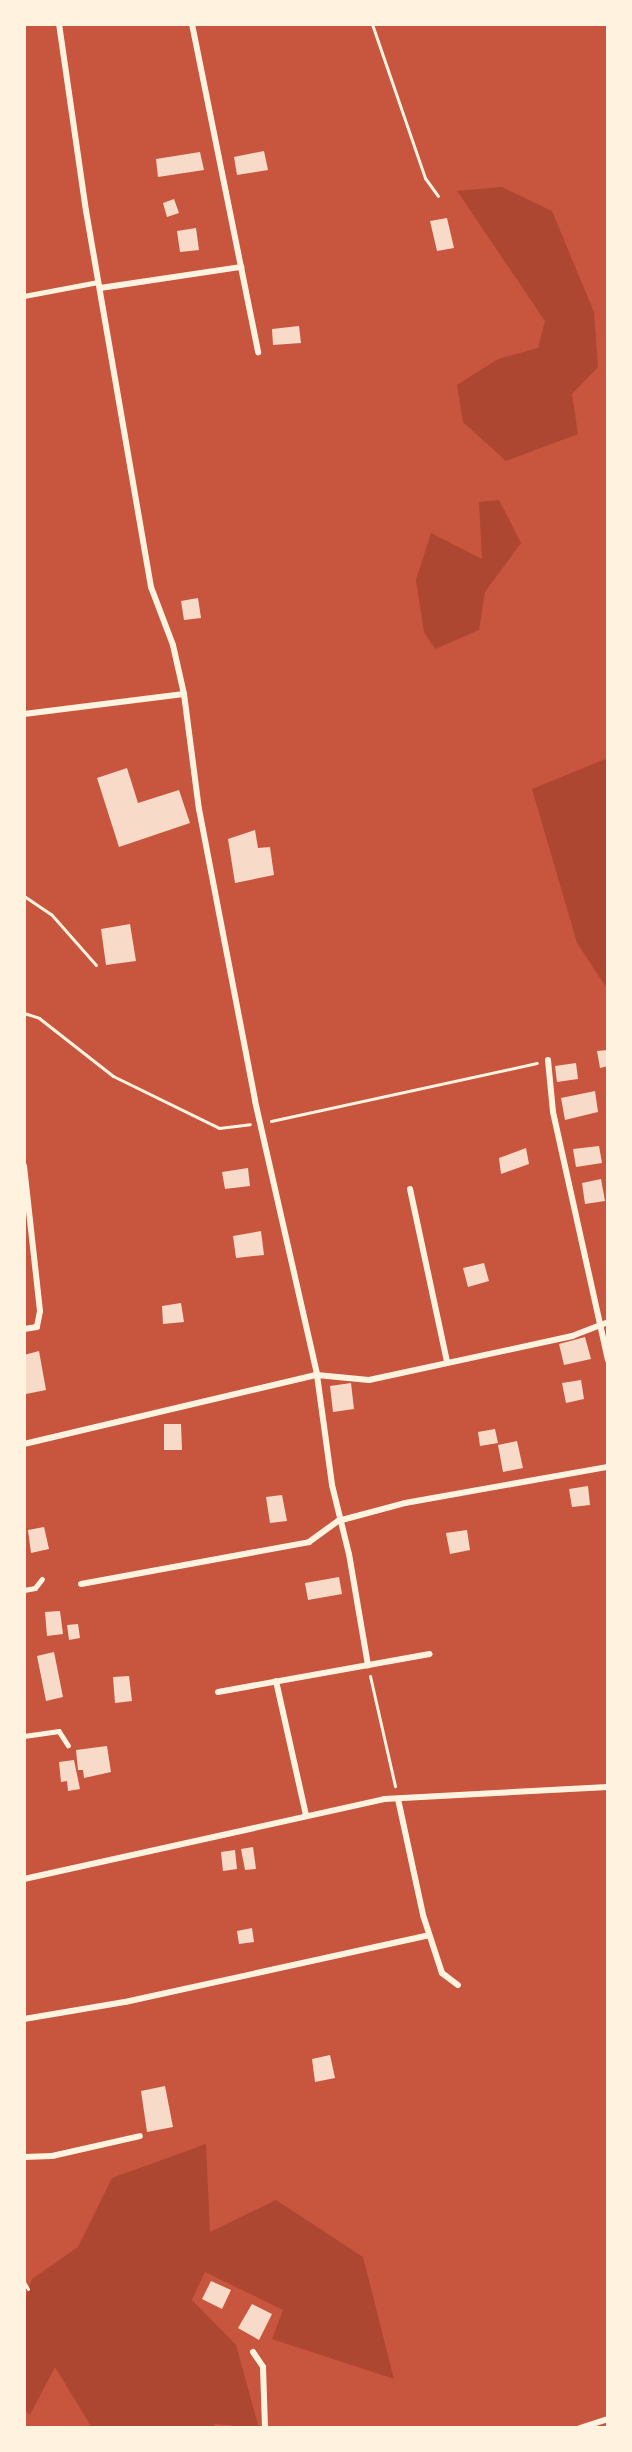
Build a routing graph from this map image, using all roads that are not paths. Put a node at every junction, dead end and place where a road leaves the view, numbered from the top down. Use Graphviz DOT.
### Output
graph roads {
  1 [pos="59,24"];
  2 [pos="192,24"];
  3 [pos="241,267"];
  4 [pos="99,285"];
  5 [pos="24,296"];
  6 [pos="258,352"];
  7 [pos="184,694"];
  8 [pos="24,714"];
  9 [pos="548,1060"];
  10 [pos="24,1166"];
  11 [pos="411,1189"];
  12 [pos="608,1322"];
  13 [pos="598,1326"];
  14 [pos="24,1329"];
  15 [pos="608,1360"];
  16 [pos="447,1362"];
  17 [pos="317,1375"];
  18 [pos="24,1444"];
  19 [pos="608,1467"];
  20 [pos="338,1521"];
  21 [pos="42,1579"];
  22 [pos="81,1584"];
  23 [pos="24,1590"];
  24 [pos="430,1654"];
  25 [pos="368,1665"];
  26 [pos="276,1681"];
  27 [pos="218,1692"];
  28 [pos="24,1736"];
  29 [pos="68,1746"];
  30 [pos="608,1787"];
  31 [pos="398,1799"];
  32 [pos="306,1815"];
  33 [pos="24,1879"];
  34 [pos="429,1935"];
  35 [pos="458,1985"];
  36 [pos="24,2019"];
  37 [pos="140,2136"];
  38 [pos="24,2157"];
  39 [pos="253,2352"];
  40 [pos="608,2419"];
  41 [pos="265,2428"];
  42 [pos="580,2428"];
  1 -- 4 [label="street"];
  2 -- 3 [label="street"];
  3 -- 4 [label="street"];
  3 -- 6 [label="street"];
  4 -- 5 [label="lane"];
  4 -- 7 [label="street"];
  7 -- 8 [label="street"];
  7 -- 17 [label="street"];
  9 -- 13 [label="street"];
  10 -- 14 [label="street"];
  11 -- 16 [label="street"];
  12 -- 13 [label="street"];
  13 -- 15 [label="street"];
  13 -- 16 [label="street"];
  16 -- 17 [label="street"];
  17 -- 18 [label="street"];
  17 -- 20 [label="street"];
  19 -- 20 [label="street"];
  20 -- 22 [label="street"];
  20 -- 25 [label="street"];
  21 -- 23 [label="lane"];
  24 -- 25 [label="street"];
  25 -- 26 [label="street"];
  26 -- 27 [label="street"];
  26 -- 32 [label="street"];
  28 -- 29 [label="lane"];
  30 -- 31 [label="street"];
  31 -- 32 [label="street"];
  31 -- 34 [label="street"];
  32 -- 33 [label="street"];
  34 -- 35 [label="street"];
  34 -- 36 [label="street"];
  37 -- 38 [label="street"];
  39 -- 41 [label="street"];
  40 -- 42 [label="street"];
}
